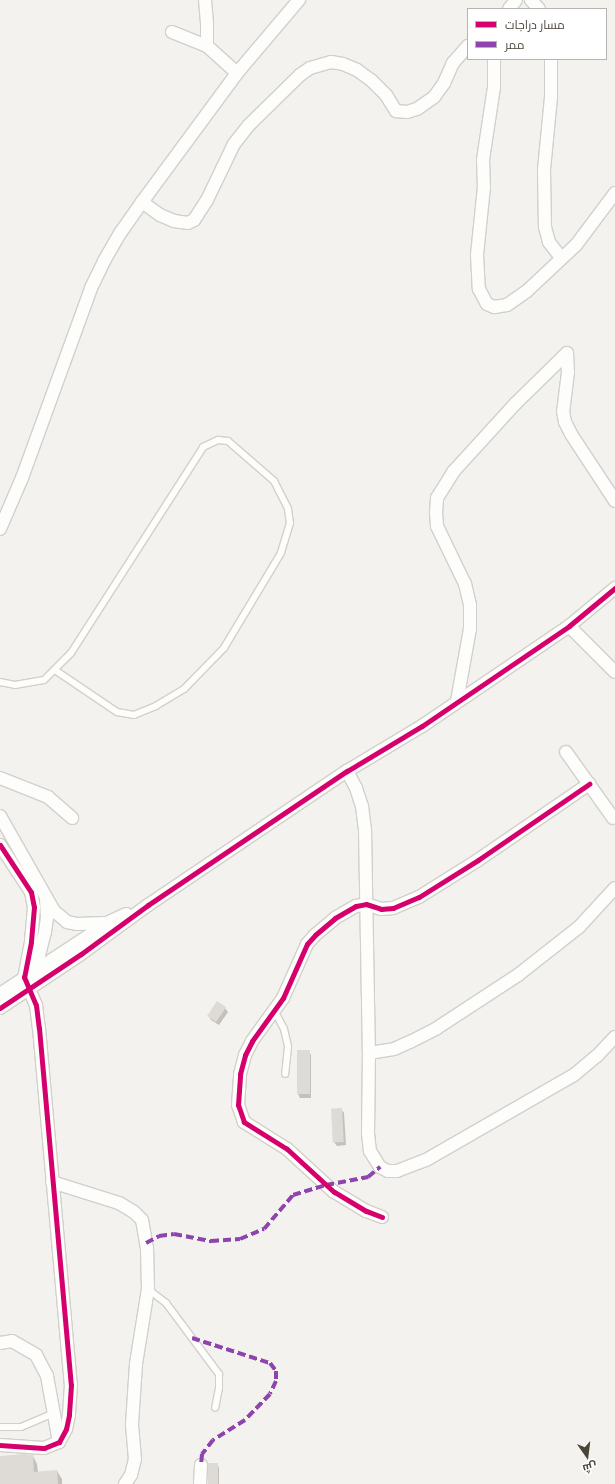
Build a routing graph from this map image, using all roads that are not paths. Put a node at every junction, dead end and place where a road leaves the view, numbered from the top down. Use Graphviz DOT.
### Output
graph roads {
  1 [pos="205,0"];
  2 [pos="299,0"];
  3 [pos="516,0"];
  4 [pos="530,0"];
  5 [pos="510,8"];
  6 [pos="537,8"];
  7 [pos="172,32"];
  8 [pos="207,46"];
  9 [pos="467,47"];
  10 [pos="494,60"];
  11 [pos="551,60"];
  12 [pos="237,73"];
  13 [pos="615,193"];
  14 [pos="142,202"];
  15 [pos="561,258"];
  16 [pos="615,501"];
  17 [pos="4,512"];
  18 [pos="0,529"];
  19 [pos="615,588"];
  20 [pos="569,626"];
  21 [pos="55,670"];
  22 [pos="615,672"];
  23 [pos="0,682"];
  24 [pos="457,701"];
  25 [pos="566,752"];
  26 [pos="347,770"];
  27 [pos="0,778"];
  28 [pos="589,784"];
  29 [pos="0,816"];
  30 [pos="72,818"];
  31 [pos="614,818"];
  32 [pos="0,846"];
  33 [pos="615,888"];
  34 [pos="46,898"];
  35 [pos="366,904"];
  36 [pos="148,905"];
  37 [pos="109,922"];
  38 [pos="29,974"];
  39 [pos="28,989"];
  40 [pos="0,994"];
  41 [pos="0,1008"];
  42 [pos="275,1012"];
  43 [pos="615,1037"];
  44 [pos="369,1053"];
  45 [pos="285,1074"];
  46 [pos="52,1182"];
  47 [pos="382,1217"];
  48 [pos="148,1289"];
  49 [pos="0,1343"];
  50 [pos="215,1408"];
  51 [pos="54,1413"];
  52 [pos="0,1427"];
  53 [pos="59,1442"];
  54 [pos="0,1445"];
  55 [pos="201,1465"];
  56 [pos="125,1484"];
  57 [pos="200,1484"];
  1 -- 8 [label="street"];
  2 -- 12 [label="street"];
  3 -- 5 [label="street"];
  4 -- 6 [label="street"];
  7 -- 8 [label="street"];
  8 -- 12 [label="street"];
  9 -- 14 [label="street"];
  10 -- 15 [label="street"];
  11 -- 15 [label="street"];
  12 -- 14 [label="street"];
  13 -- 15 [label="street"];
  14 -- 17 [label="street"];
  16 -- 24 [label="street"];
  17 -- 18 [label="street"];
  19 -- 20 [label="street"];
  20 -- 22 [label="street"];
  20 -- 24 [label="street"];
  21 -- 21 [label="lane"];
  21 -- 23 [label="lane"];
  24 -- 26 [label="street"];
  25 -- 28 [label="street"];
  26 -- 35 [label="street"];
  26 -- 36 [label="street"];
  27 -- 30 [label="street"];
  28 -- 31 [label="street"];
  28 -- 35 [label="street"];
  29 -- 34 [label="street"];
  32 -- 38 [label="street"];
  33 -- 44 [label="street"];
  34 -- 37 [label="street"];
  34 -- 38 [label="street"];
  35 -- 42 [label="street"];
  35 -- 44 [label="street"];
  36 -- 37 [label="street"];
  36 -- 39 [label="street"];
  37 -- 38 [label="street"];
  38 -- 39 [label="street"];
  38 -- 40 [label="street"];
  39 -- 41 [label="street"];
  39 -- 46 [label="street"];
  42 -- 45 [label="lane"];
  42 -- 47 [label="street"];
  43 -- 44 [label="street"];
  46 -- 48 [label="street"];
  46 -- 53 [label="street"];
  48 -- 50 [label="lane"];
  48 -- 56 [label="street"];
  49 -- 51 [label="street"];
  51 -- 52 [label="lane"];
  51 -- 53 [label="street"];
  53 -- 54 [label="street"];
  55 -- 57 [label="street"];
}
